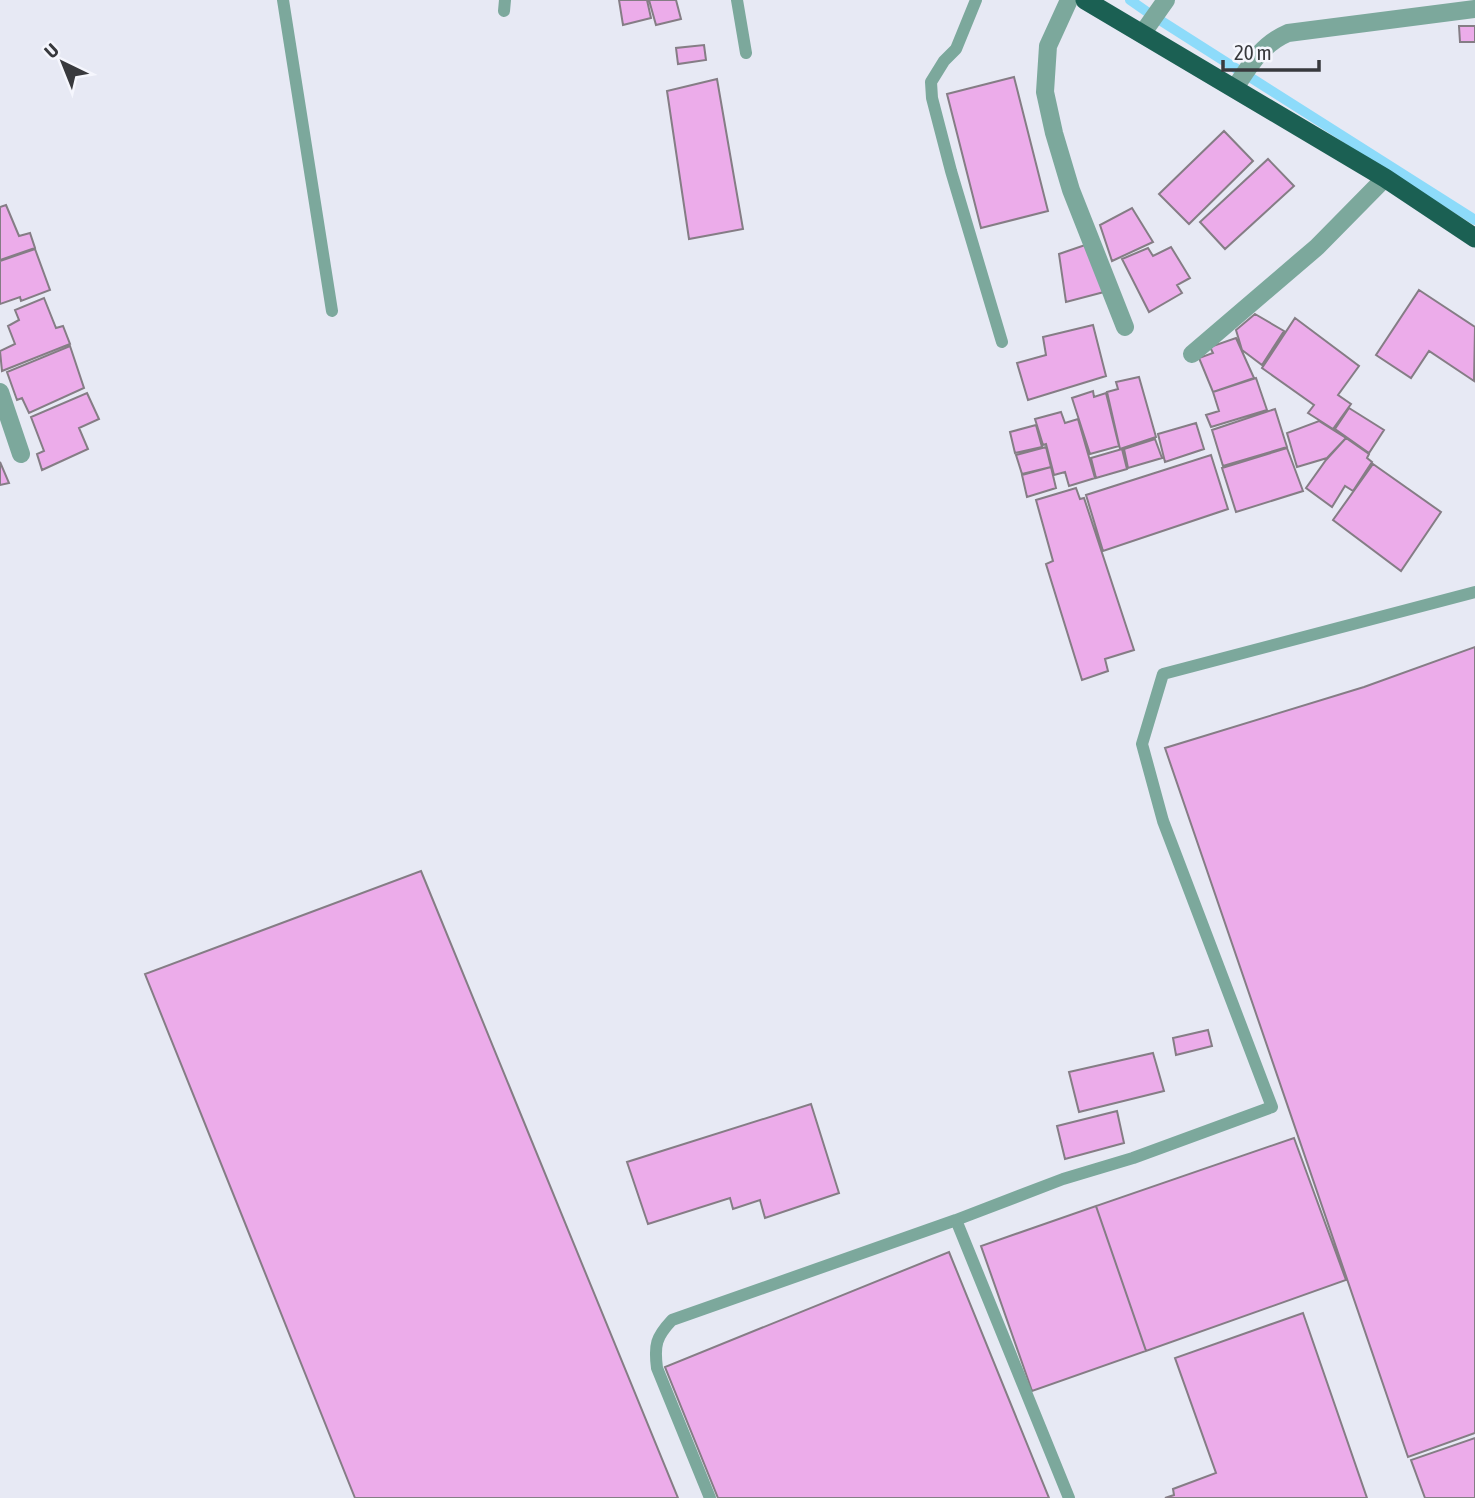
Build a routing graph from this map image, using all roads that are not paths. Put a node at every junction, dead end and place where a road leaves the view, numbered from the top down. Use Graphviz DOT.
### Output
graph roads {
  1 [pos="282,0"];
  2 [pos="737,0"];
  3 [pos="976,0"];
  4 [pos="1069,0"];
  5 [pos="1086,0"];
  6 [pos="1166,0"];
  7 [pos="1475,9"];
  8 [pos="1142,34"];
  9 [pos="746,53"];
  10 [pos="1235,88"];
  11 [pos="1385,178"];
  12 [pos="1475,238"];
  13 [pos="332,311"];
  14 [pos="1125,327"];
  15 [pos="1002,342"];
  16 [pos="1192,354"];
  17 [pos="0,392"];
  18 [pos="21,454"];
  19 [pos="1475,592"];
  20 [pos="956,1220"];
  21 [pos="710,1498"];
  22 [pos="1069,1498"];
  1 -- 13 [label="lane"];
  2 -- 9 [label="lane"];
  3 -- 15 [label="lane"];
  4 -- 14 [label="street"];
  5 -- 8 [label="highway"];
  6 -- 8 [label="street"];
  7 -- 10 [label="street"];
  8 -- 10 [label="highway"];
  10 -- 11 [label="highway"];
  11 -- 12 [label="highway"];
  11 -- 16 [label="street"];
  17 -- 18 [label="street"];
  19 -- 20 [label="lane"];
  20 -- 21 [label="lane"];
  20 -- 22 [label="lane"];
}
